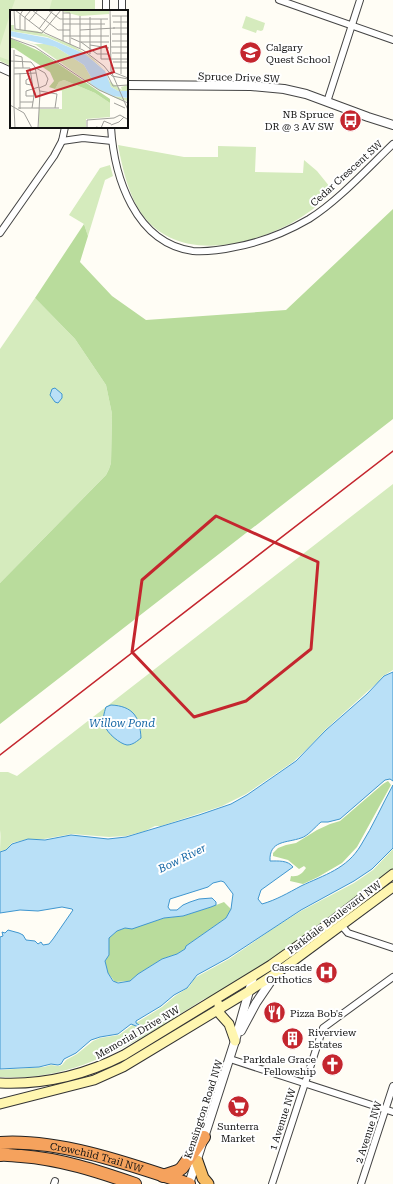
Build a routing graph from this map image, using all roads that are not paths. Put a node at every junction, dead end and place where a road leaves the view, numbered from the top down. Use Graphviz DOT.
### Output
graph roads {
  1 [pos="279,0"];
  2 [pos="360,0"];
  3 [pos="289,2"];
  4 [pos="352,26"];
  5 [pos="393,40"];
  6 [pos="0,67"];
  7 [pos="10,72"];
  8 [pos="128,84"];
  9 [pos="327,102"];
  10 [pos="393,125"];
  11 [pos="65,128"];
  12 [pos="111,128"];
  13 [pos="112,141"];
  14 [pos="62,142"];
  15 [pos="393,144"];
  16 [pos="0,234"];
  17 [pos="393,874"];
  18 [pos="393,887"];
  19 [pos="341,925"];
  20 [pos="393,948"];
  21 [pos="278,972"];
  22 [pos="393,976"];
  23 [pos="253,977"];
  24 [pos="248,991"];
  25 [pos="224,994"];
  26 [pos="219,1009"];
  27 [pos="205,1017"];
  28 [pos="223,1019"];
  29 [pos="236,1041"];
  30 [pos="230,1058"];
  31 [pos="0,1083"];
  32 [pos="304,1083"];
  33 [pos="393,1086"];
  34 [pos="0,1104"];
  35 [pos="385,1109"];
  36 [pos="393,1112"];
  37 [pos="204,1137"];
  38 [pos="0,1143"];
  39 [pos="0,1155"];
  40 [pos="20,1156"];
  41 [pos="0,1161"];
  42 [pos="197,1161"];
  43 [pos="163,1176"];
  44 [pos="134,1184"];
  45 [pos="190,1184"];
  46 [pos="208,1184"];
  47 [pos="272,1184"];
  48 [pos="361,1184"];
  1 -- 3 [label="street"];
  2 -- 4 [label="street"];
  3 -- 4 [label="street"];
  4 -- 5 [label="street"];
  4 -- 9 [label="street"];
  6 -- 7 [label="street"];
  8 -- 9 [label="street, Spruce Drive SW"];
  9 -- 10 [label="street, Spruce Drive SW"];
  11 -- 14 [label="street"];
  12 -- 13 [label="street, Cedar Crescent SW"];
  13 -- 14 [label="street"];
  13 -- 15 [label="street, Cedar Crescent SW"];
  14 -- 16 [label="street"];
  17 -- 23 [label="main road, Parkdale Boulevard NW"];
  18 -- 19 [label="main road, Parkdale Boulevard NW"];
  19 -- 20 [label="street"];
  19 -- 21 [label="main road, Parkdale Boulevard NW"];
  21 -- 24 [label="main road, Parkdale Boulevard NW"];
  21 -- 29 [label="street, Kensington Road NW"];
  22 -- 32 [label="street, 1 Avenue NW"];
  23 -- 24 [label="street, Kensington Road NW"];
  23 -- 25 [label="main road, Memorial Drive NW"];
  24 -- 26 [label="main road"];
  24 -- 29 [label="street, Kensington Road NW"];
  25 -- 26 [label="main road"];
  25 -- 31 [label="main road, Memorial Drive NW"];
  26 -- 27 [label="main road"];
  26 -- 28 [label="main road"];
  27 -- 28 [label="main road"];
  27 -- 34 [label="main road"];
  28 -- 29 [label="main road"];
  29 -- 30 [label="street, Kensington Road NW"];
  30 -- 32 [label="street"];
  30 -- 37 [label="street, Kensington Road NW"];
  32 -- 35 [label="street"];
  32 -- 47 [label="street, 1 Avenue NW"];
  33 -- 35 [label="street, 2 Avenue NW"];
  35 -- 36 [label="street"];
  35 -- 48 [label="street, 2 Avenue NW"];
  37 -- 42 [label="street, Kensington Road NW"];
  37 -- 43 [label="highway"];
  38 -- 43 [label="highway, Crowchild Trail NW"];
  39 -- 40 [label="highway, Crowchild Trail NW"];
  40 -- 41 [label="highway"];
  40 -- 44 [label="highway, Crowchild Trail NW"];
  42 -- 45 [label="street, Kensington Road NW"];
  42 -- 46 [label="highway"];
  43 -- 45 [label="highway, Crowchild Trail NW"];
}
